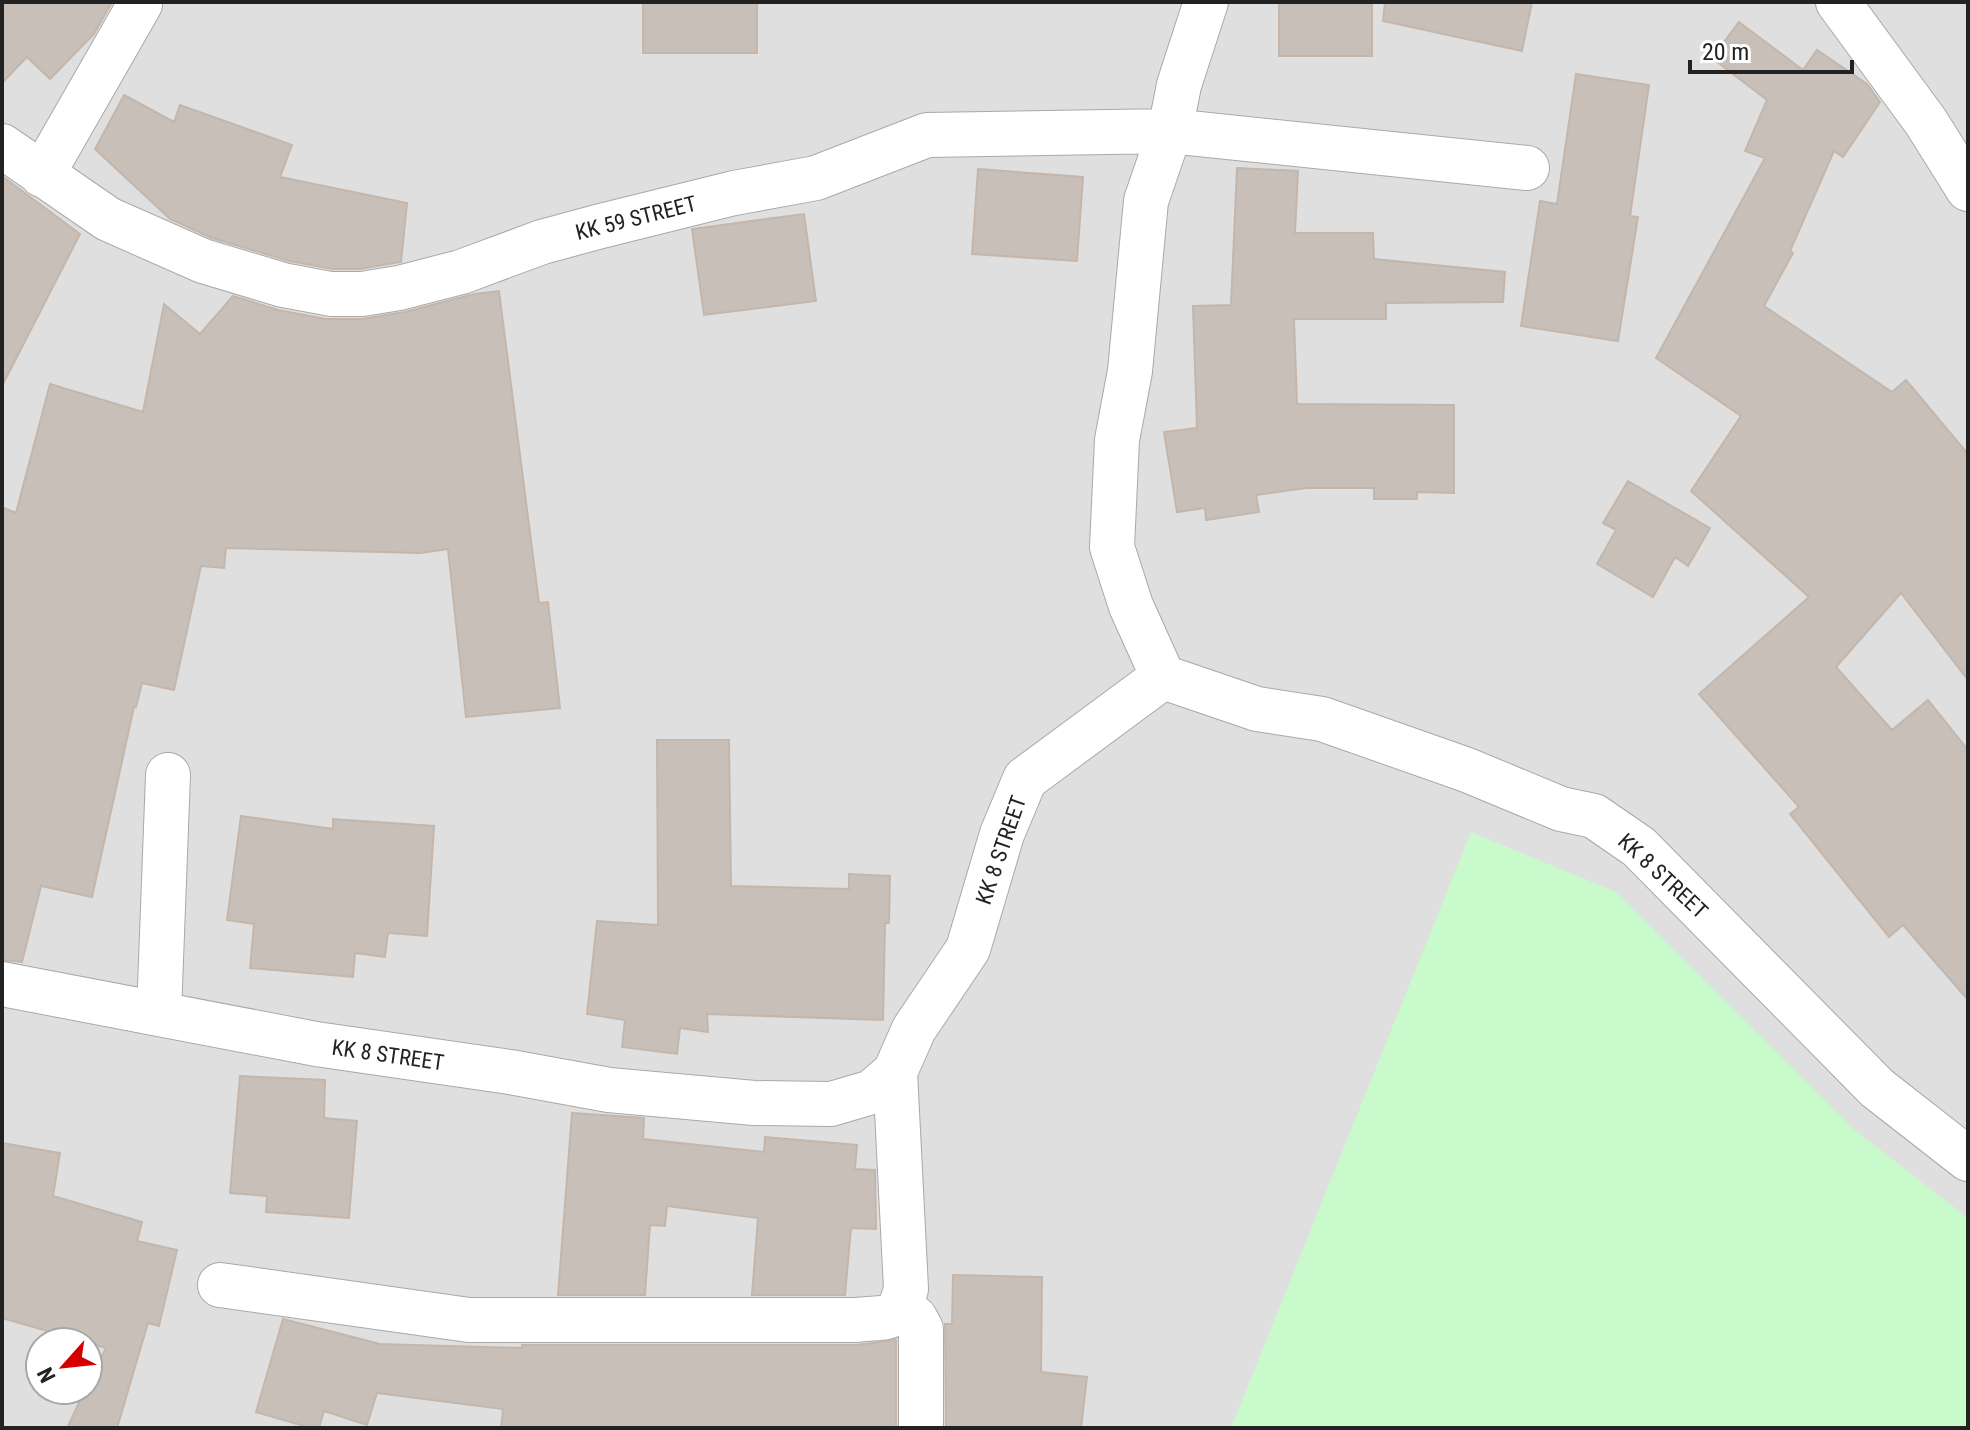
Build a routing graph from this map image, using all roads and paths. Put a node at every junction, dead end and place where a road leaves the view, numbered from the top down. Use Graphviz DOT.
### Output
graph roads {
  1 [pos="1206,2"];
  2 [pos="1838,2"];
  3 [pos="140,4"];
  4 [pos="1170,131"];
  5 [pos="2,146"];
  6 [pos="1527,168"];
  7 [pos="42,175"];
  8 [pos="1968,189"];
  9 [pos="1163,677"];
  10 [pos="168,775"];
  11 [pos="2,984"];
  12 [pos="159,1013"];
  13 [pos="895,1072"];
  14 [pos="1968,1159"];
  15 [pos="220,1285"];
  16 [pos="901,1309"];
  17 [pos="921,1428"];
  1 -- 4 [label="street"];
  2 -- 8 [label="street"];
  3 -- 7 [label="street"];
  4 -- 6 [label="street, KK 59 STREET"];
  4 -- 7 [label="street, KK 59 STREET"];
  4 -- 9 [label="street"];
  5 -- 7 [label="street, KK 59 STREET"];
  9 -- 13 [label="street, KK 8 STREET"];
  9 -- 14 [label="street, KK 8 STREET"];
  10 -- 12 [label="street"];
  11 -- 12 [label="street, KK 8 STREET"];
  12 -- 13 [label="street, KK 8 STREET"];
  13 -- 16 [label="street"];
  15 -- 16 [label="street"];
  16 -- 17 [label="street"];
}
